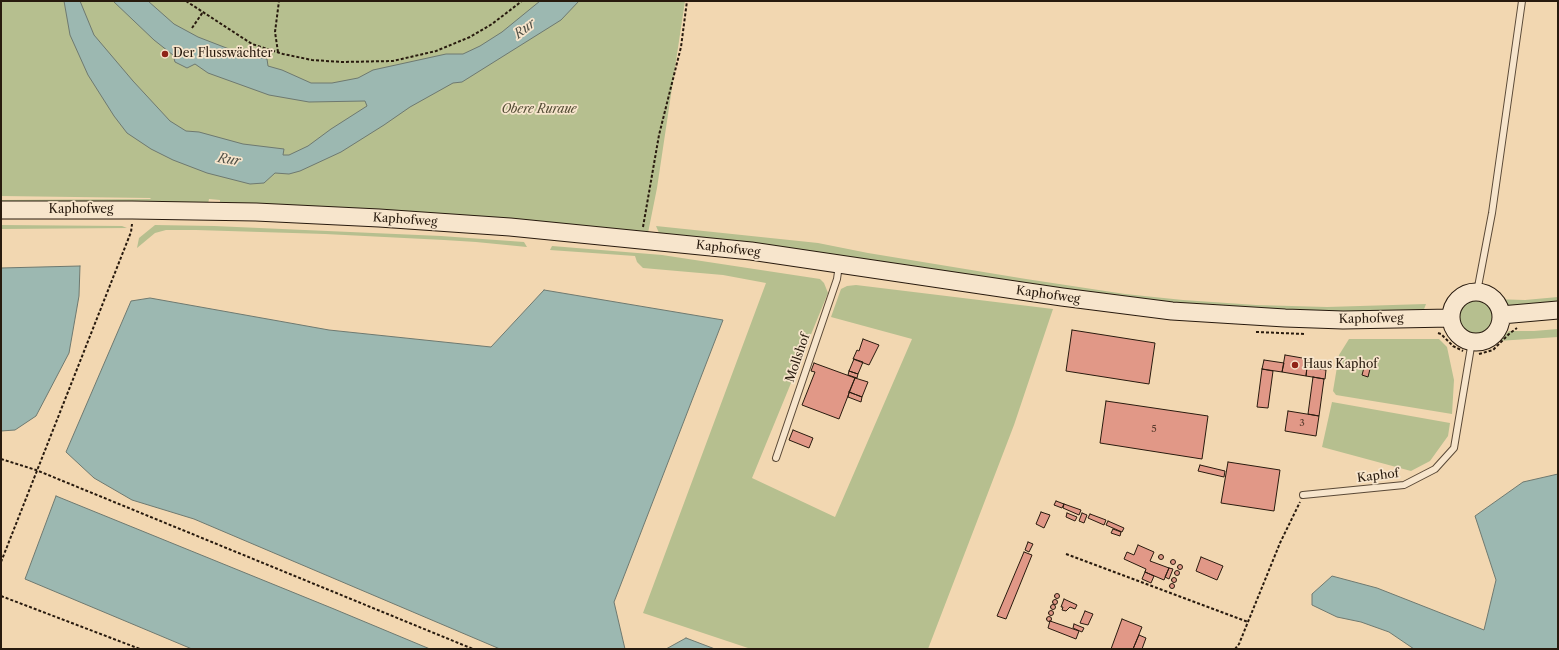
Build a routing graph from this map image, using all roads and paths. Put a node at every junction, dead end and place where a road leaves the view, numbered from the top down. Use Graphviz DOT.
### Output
graph roads {
  1 [pos="186,1"];
  2 [pos="279,1"];
  3 [pos="522,1"];
  4 [pos="687,1"];
  5 [pos="1522,1"];
  6 [pos="204,12"];
  7 [pos="192,28"];
  8 [pos="278,52"];
  9 [pos="1,210"];
  10 [pos="132,210"];
  11 [pos="641,239"];
  12 [pos="839,264"];
  13 [pos="1477,292"];
  14 [pos="1558,310"];
  15 [pos="1501,315"];
  16 [pos="1451,318"];
  17 [pos="1518,328"];
  18 [pos="1252,331"];
  19 [pos="1432,332"];
  20 [pos="1310,334"];
  21 [pos="1471,347"];
  22 [pos="776,458"];
  23 [pos="1,459"];
  24 [pos="36,470"];
  25 [pos="1303,496"];
  26 [pos="1066,554"];
  27 [pos="1,562"];
  28 [pos="1,596"];
  29 [pos="1248,622"];
  30 [pos="140,649"];
  31 [pos="473,649"];
  32 [pos="1235,649"];
  1 -- 6 [label="path"];
  2 -- 8 [label="path"];
  3 -- 8 [label="path"];
  4 -- 11 [label="path"];
  5 -- 13 [label="lane"];
  6 -- 7 [label="path"];
  6 -- 8 [label="path"];
  9 -- 10 [label="main road, Kaphofweg"];
  10 -- 11 [label="main road, Kaphofweg"];
  10 -- 24 [label="path"];
  11 -- 12 [label="main road, Kaphofweg"];
  12 -- 16 [label="main road, Kaphofweg"];
  12 -- 22 [label="lane, Mollshof"];
  13 -- 15 [label="main road"];
  13 -- 16 [label="main road"];
  14 -- 15 [label="main road"];
  15 -- 21 [label="main road"];
  16 -- 21 [label="main road"];
  17 -- 21 [label="path"];
  18 -- 20 [label="path"];
  19 -- 21 [label="path"];
  21 -- 25 [label="lane, Kaphof"];
  23 -- 24 [label="path"];
  24 -- 27 [label="path"];
  24 -- 31 [label="path"];
  25 -- 29 [label="path"];
  26 -- 29 [label="path"];
  28 -- 30 [label="path"];
  29 -- 32 [label="path"];
}
